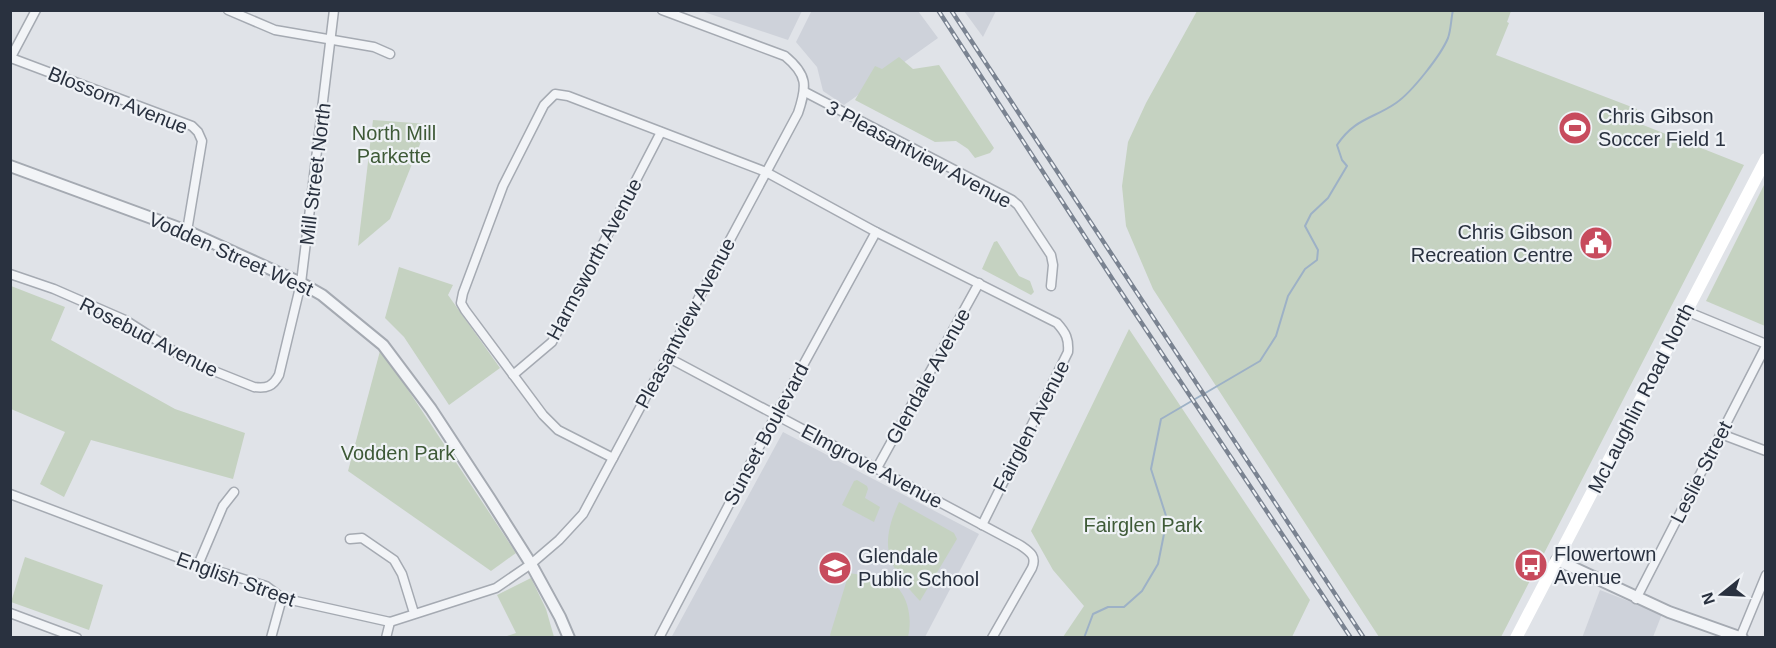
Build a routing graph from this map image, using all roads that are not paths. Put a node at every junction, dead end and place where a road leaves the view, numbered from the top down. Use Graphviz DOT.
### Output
graph roads {
  1 [pos="36,10"];
  2 [pos="228,10"];
  3 [pos="334,10"];
  4 [pos="662,10"];
  5 [pos="330,40"];
  6 [pos="390,54"];
  7 [pos="11,59"];
  8 [pos="805,92"];
  9 [pos="661,132"];
  10 [pos="1766,159"];
  11 [pos="10,166"];
  12 [pos="766,172"];
  13 [pos="187,231"];
  14 [pos="876,232"];
  15 [pos="10,274"];
  16 [pos="301,283"];
  17 [pos="979,283"];
  18 [pos="1051,286"];
  19 [pos="1686,311"];
  20 [pos="1766,345"];
  21 [pos="667,357"];
  22 [pos="513,375"];
  23 [pos="254,387"];
  24 [pos="777,414"];
  25 [pos="1721,434"];
  26 [pos="1766,451"];
  27 [pos="613,458"];
  28 [pos="877,468"];
  29 [pos="234,492"];
  30 [pos="10,494"];
  31 [pos="982,525"];
  32 [pos="350,539"];
  33 [pos="1557,560"];
  34 [pos="531,564"];
  35 [pos="198,565"];
  36 [pos="1766,575"];
  37 [pos="282,598"];
  38 [pos="1636,598"];
  39 [pos="10,613"];
  40 [pos="414,613"];
  41 [pos="390,622"];
  42 [pos="1740,637"];
  43 [pos="77,638"];
  44 [pos="271,638"];
  45 [pos="386,638"];
  46 [pos="568,638"];
  47 [pos="659,638"];
  48 [pos="992,638"];
  49 [pos="1516,638"];
  1 -- 7 [label="street"];
  2 -- 5 [label="street"];
  3 -- 5 [label="street, Mill Street North"];
  4 -- 8 [label="street"];
  5 -- 6 [label="street"];
  5 -- 16 [label="street, Mill Street North"];
  7 -- 13 [label="street, Blossom Avenue"];
  8 -- 12 [label="street, Pleasantview Avenue"];
  8 -- 18 [label="street, 3 Pleasantview Avenue"];
  9 -- 12 [label="street, Fairglen Avenue"];
  9 -- 22 [label="street, Harmsworth Avenue"];
  9 -- 22 [label="street, Fairglen Avenue"];
  10 -- 19 [label="main road, McLaughlin Road North"];
  11 -- 13 [label="street, Vodden Street West"];
  12 -- 14 [label="street, Fairglen Avenue"];
  12 -- 21 [label="street, Pleasantview Avenue"];
  13 -- 16 [label="street, Vodden Street West"];
  14 -- 17 [label="street, Fairglen Avenue"];
  14 -- 24 [label="street, Sunset Boulevard"];
  15 -- 23 [label="street, Rosebud Avenue"];
  16 -- 23 [label="street, Mill Street North"];
  16 -- 34 [label="street, Vodden Street West"];
  17 -- 28 [label="street, Glendale Avenue"];
  17 -- 31 [label="street, Fairglen Avenue"];
  19 -- 20 [label="street"];
  19 -- 33 [label="main road, McLaughlin Road North"];
  20 -- 25 [label="street, Leslie Street"];
  21 -- 24 [label="street, Elmgrove Avenue"];
  21 -- 27 [label="street, Pleasantview Avenue"];
  22 -- 27 [label="street"];
  24 -- 28 [label="street, Elmgrove Avenue"];
  24 -- 47 [label="street, Sunset Boulevard"];
  25 -- 26 [label="street"];
  25 -- 38 [label="street, Leslie Street"];
  27 -- 34 [label="street, Pleasantview Avenue"];
  28 -- 31 [label="street, Elmgrove Avenue"];
  29 -- 35 [label="street"];
  30 -- 35 [label="street, English Street"];
  31 -- 48 [label="street"];
  32 -- 40 [label="street"];
  33 -- 38 [label="street"];
  33 -- 49 [label="main road, McLaughlin Road North"];
  34 -- 40 [label="street"];
  34 -- 46 [label="street, Vodden Street West"];
  35 -- 37 [label="street, English Street"];
  36 -- 42 [label="street"];
  37 -- 41 [label="street, English Street"];
  37 -- 44 [label="street"];
  38 -- 42 [label="street"];
  39 -- 43 [label="street"];
  40 -- 41 [label="street"];
  41 -- 45 [label="street"];
}
